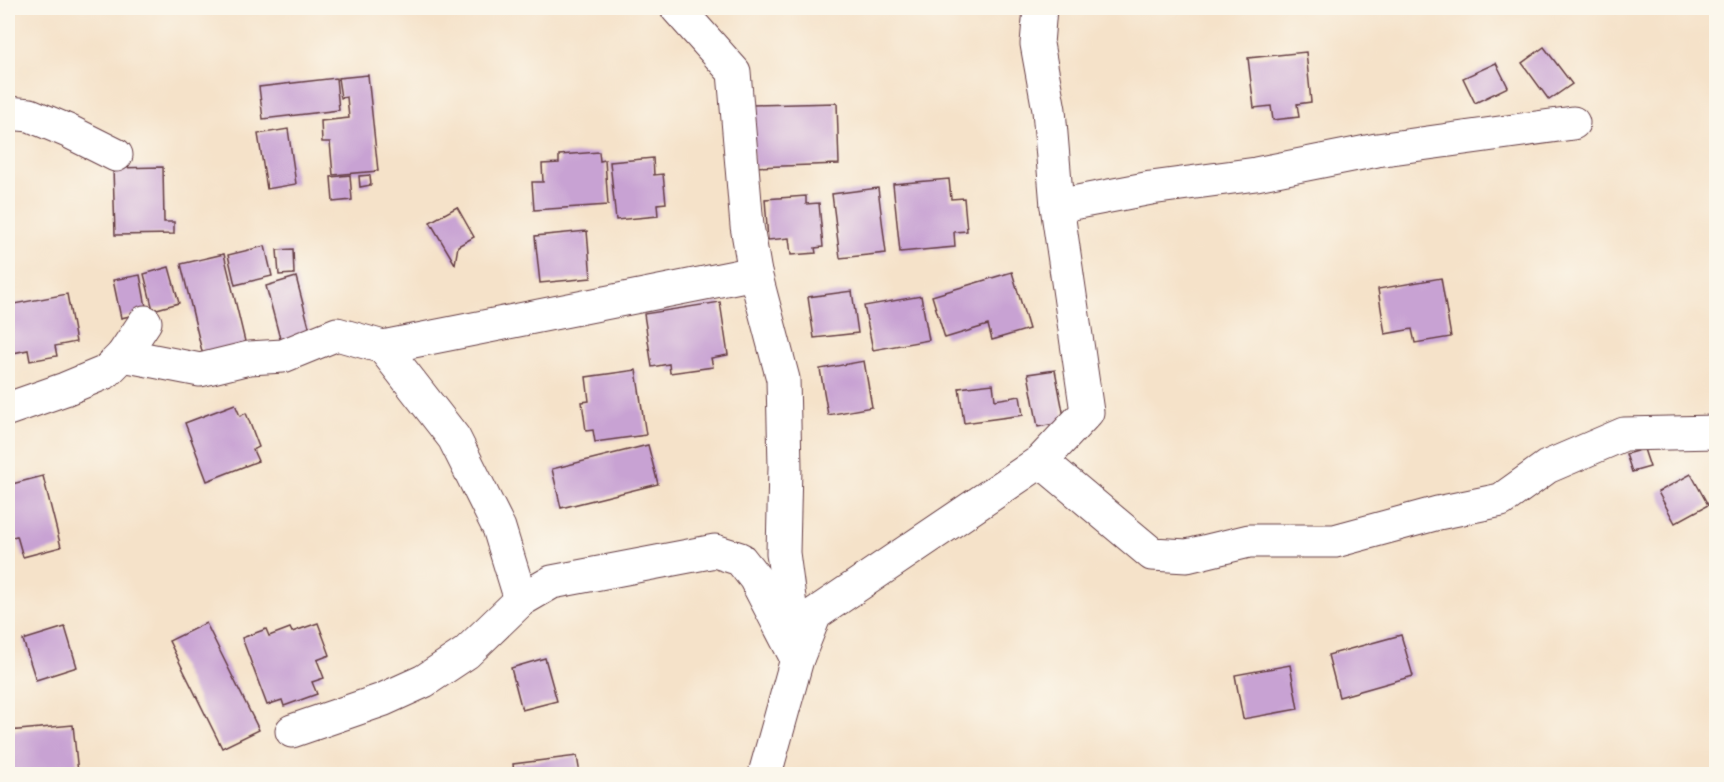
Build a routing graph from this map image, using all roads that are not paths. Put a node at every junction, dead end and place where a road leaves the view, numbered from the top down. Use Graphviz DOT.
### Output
graph roads {
  1 [pos="677,8"];
  2 [pos="1040,8"];
  3 [pos="8,113"];
  4 [pos="1573,123"];
  5 [pos="116,155"];
  6 [pos="1057,206"];
  7 [pos="755,273"];
  8 [pos="145,322"];
  9 [pos="383,347"];
  10 [pos="123,356"];
  11 [pos="8,409"];
  12 [pos="1716,432"];
  13 [pos="1041,461"];
  14 [pos="521,600"];
  15 [pos="797,658"];
  16 [pos="292,730"];
  17 [pos="765,774"];
  1 -- 7 [label="street"];
  2 -- 6 [label="street"];
  3 -- 5 [label="street"];
  4 -- 6 [label="street"];
  6 -- 13 [label="street"];
  7 -- 9 [label="street"];
  7 -- 15 [label="street"];
  8 -- 10 [label="street"];
  9 -- 10 [label="street"];
  9 -- 14 [label="street"];
  10 -- 11 [label="street"];
  12 -- 13 [label="street"];
  13 -- 15 [label="street"];
  14 -- 15 [label="street"];
  14 -- 16 [label="street"];
  15 -- 17 [label="street"];
}
